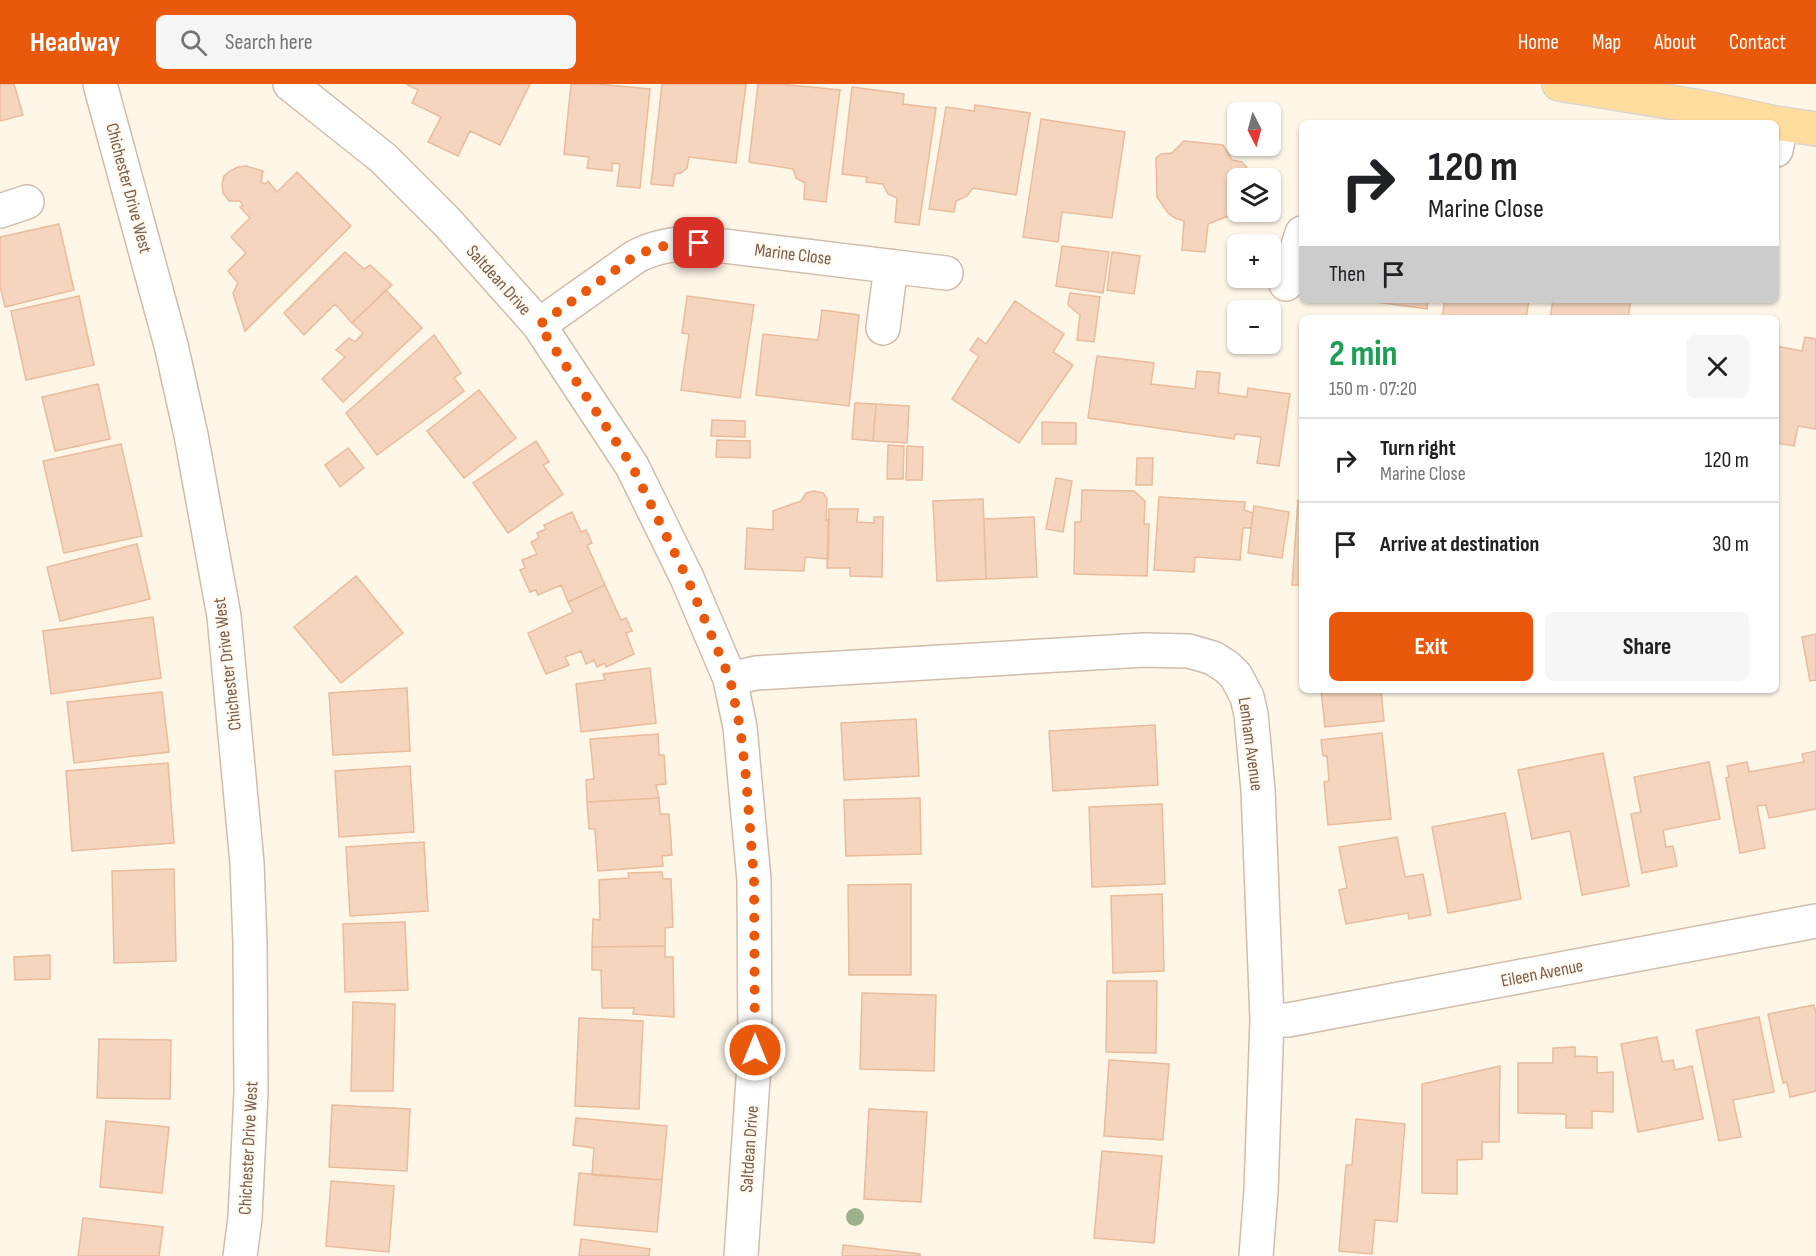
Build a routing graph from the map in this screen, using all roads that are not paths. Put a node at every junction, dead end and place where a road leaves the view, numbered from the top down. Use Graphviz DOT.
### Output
graph roads {
  1 [pos="100,84"];
  2 [pos="290,84"];
  3 [pos="1559,84"];
  4 [pos="1745,120"];
  5 [pos="1816,129"];
  6 [pos="1779,130"];
  7 [pos="1299,243"];
  8 [pos="891,266"];
  9 [pos="946,273"];
  10 [pos="1286,284"];
  11 [pos="539,325"];
  12 [pos="883,328"];
  13 [pos="730,679"];
  14 [pos="1816,921"];
  15 [pos="1268,1020"];
  16 [pos="240,1256"];
  17 [pos="741,1256"];
  18 [pos="1256,1256"];
  1 -- 16 [label="street, Chichester Drive West"];
  2 -- 11 [label="street, Saltdean Drive"];
  3 -- 4 [label="main road"];
  5 -- 6 [label="main road"];
  7 -- 10 [label="street"];
  8 -- 9 [label="street, Marine Close"];
  8 -- 11 [label="street, Marine Close"];
  8 -- 12 [label="street"];
  11 -- 13 [label="street, Saltdean Drive"];
  13 -- 15 [label="street, Lenham Avenue"];
  13 -- 17 [label="street, Saltdean Drive"];
  14 -- 15 [label="street, Eileen Avenue"];
  15 -- 18 [label="street, Lenham Avenue"];
}
